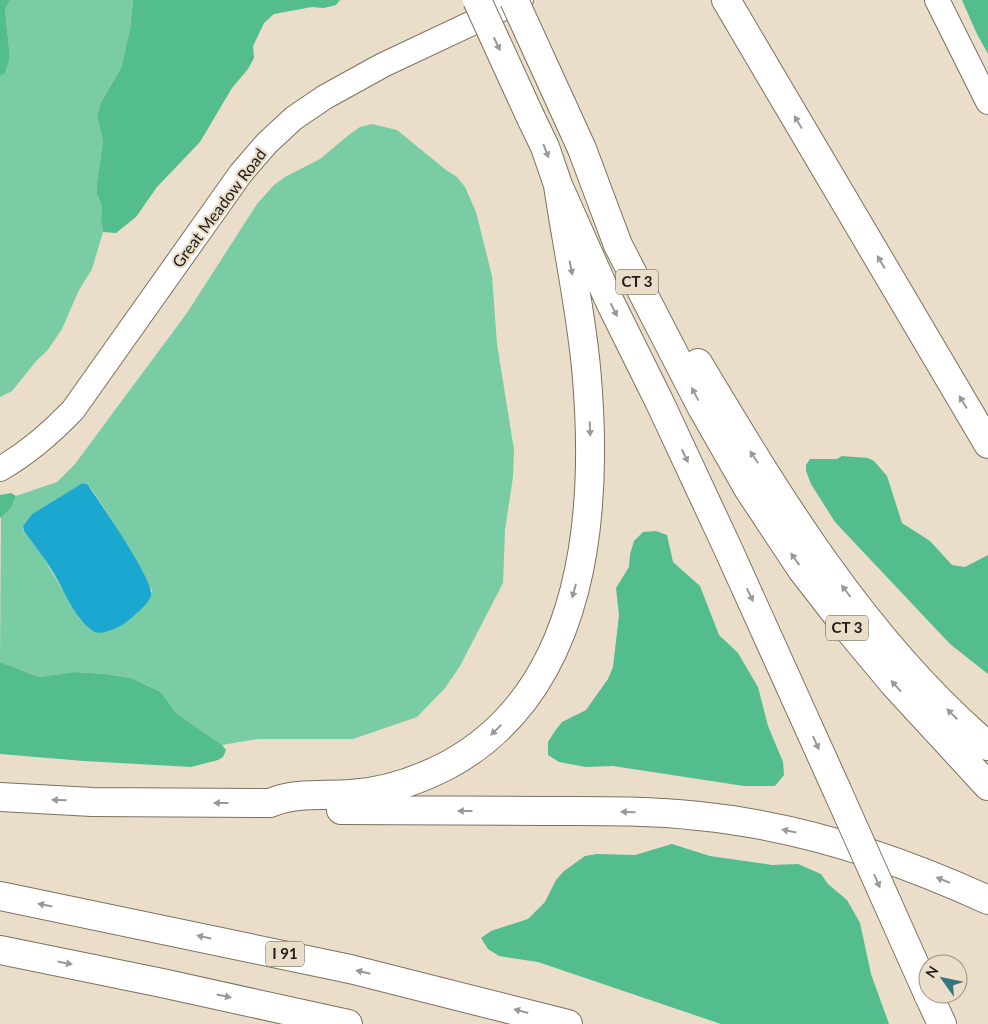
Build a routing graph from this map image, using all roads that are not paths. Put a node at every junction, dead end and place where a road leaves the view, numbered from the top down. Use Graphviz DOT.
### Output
graph roads {
  1 [pos="476,0"];
  2 [pos="514,0"];
  3 [pos="521,0"];
  4 [pos="726,0"];
  5 [pos="937,0"];
  6 [pos="988,102"];
  7 [pos="582,149"];
  8 [pos="558,185"];
  9 [pos="988,444"];
  10 [pos="0,469"];
  11 [pos="988,746"];
  12 [pos="988,786"];
  13 [pos="0,797"];
  14 [pos="270,803"];
  15 [pos="0,896"];
  16 [pos="988,900"];
  17 [pos="0,950"];
  18 [pos="918,972"];
  19 [pos="933,1004"];
  20 [pos="348,1024"];
  21 [pos="568,1024"];
  22 [pos="942,1024"];
  1 -- 8 [label="highway, CT 3, one-way, bridge"];
  2 -- 7 [label="highway, CT 3, bridge"];
  3 -- 10 [label="street, Great Meadow Road"];
  9 -- 4 [label="highway, one-way"];
  5 -- 6 [label="street"];
  11 -- 7 [label="highway, one-way"];
  12 -- 7 [label="highway, CT 3, one-way"];
  8 -- 14 [label="highway, one-way"];
  8 -- 18 [label="highway, CT 3, one-way, bridge"];
  14 -- 13 [label="highway, one-way"];
  16 -- 14 [label="highway, one-way"];
  21 -- 15 [label="highway, I 91, one-way"];
  17 -- 20 [label="highway, one-way"];
  19 -- 22 [label="highway, CT 3"];
}
